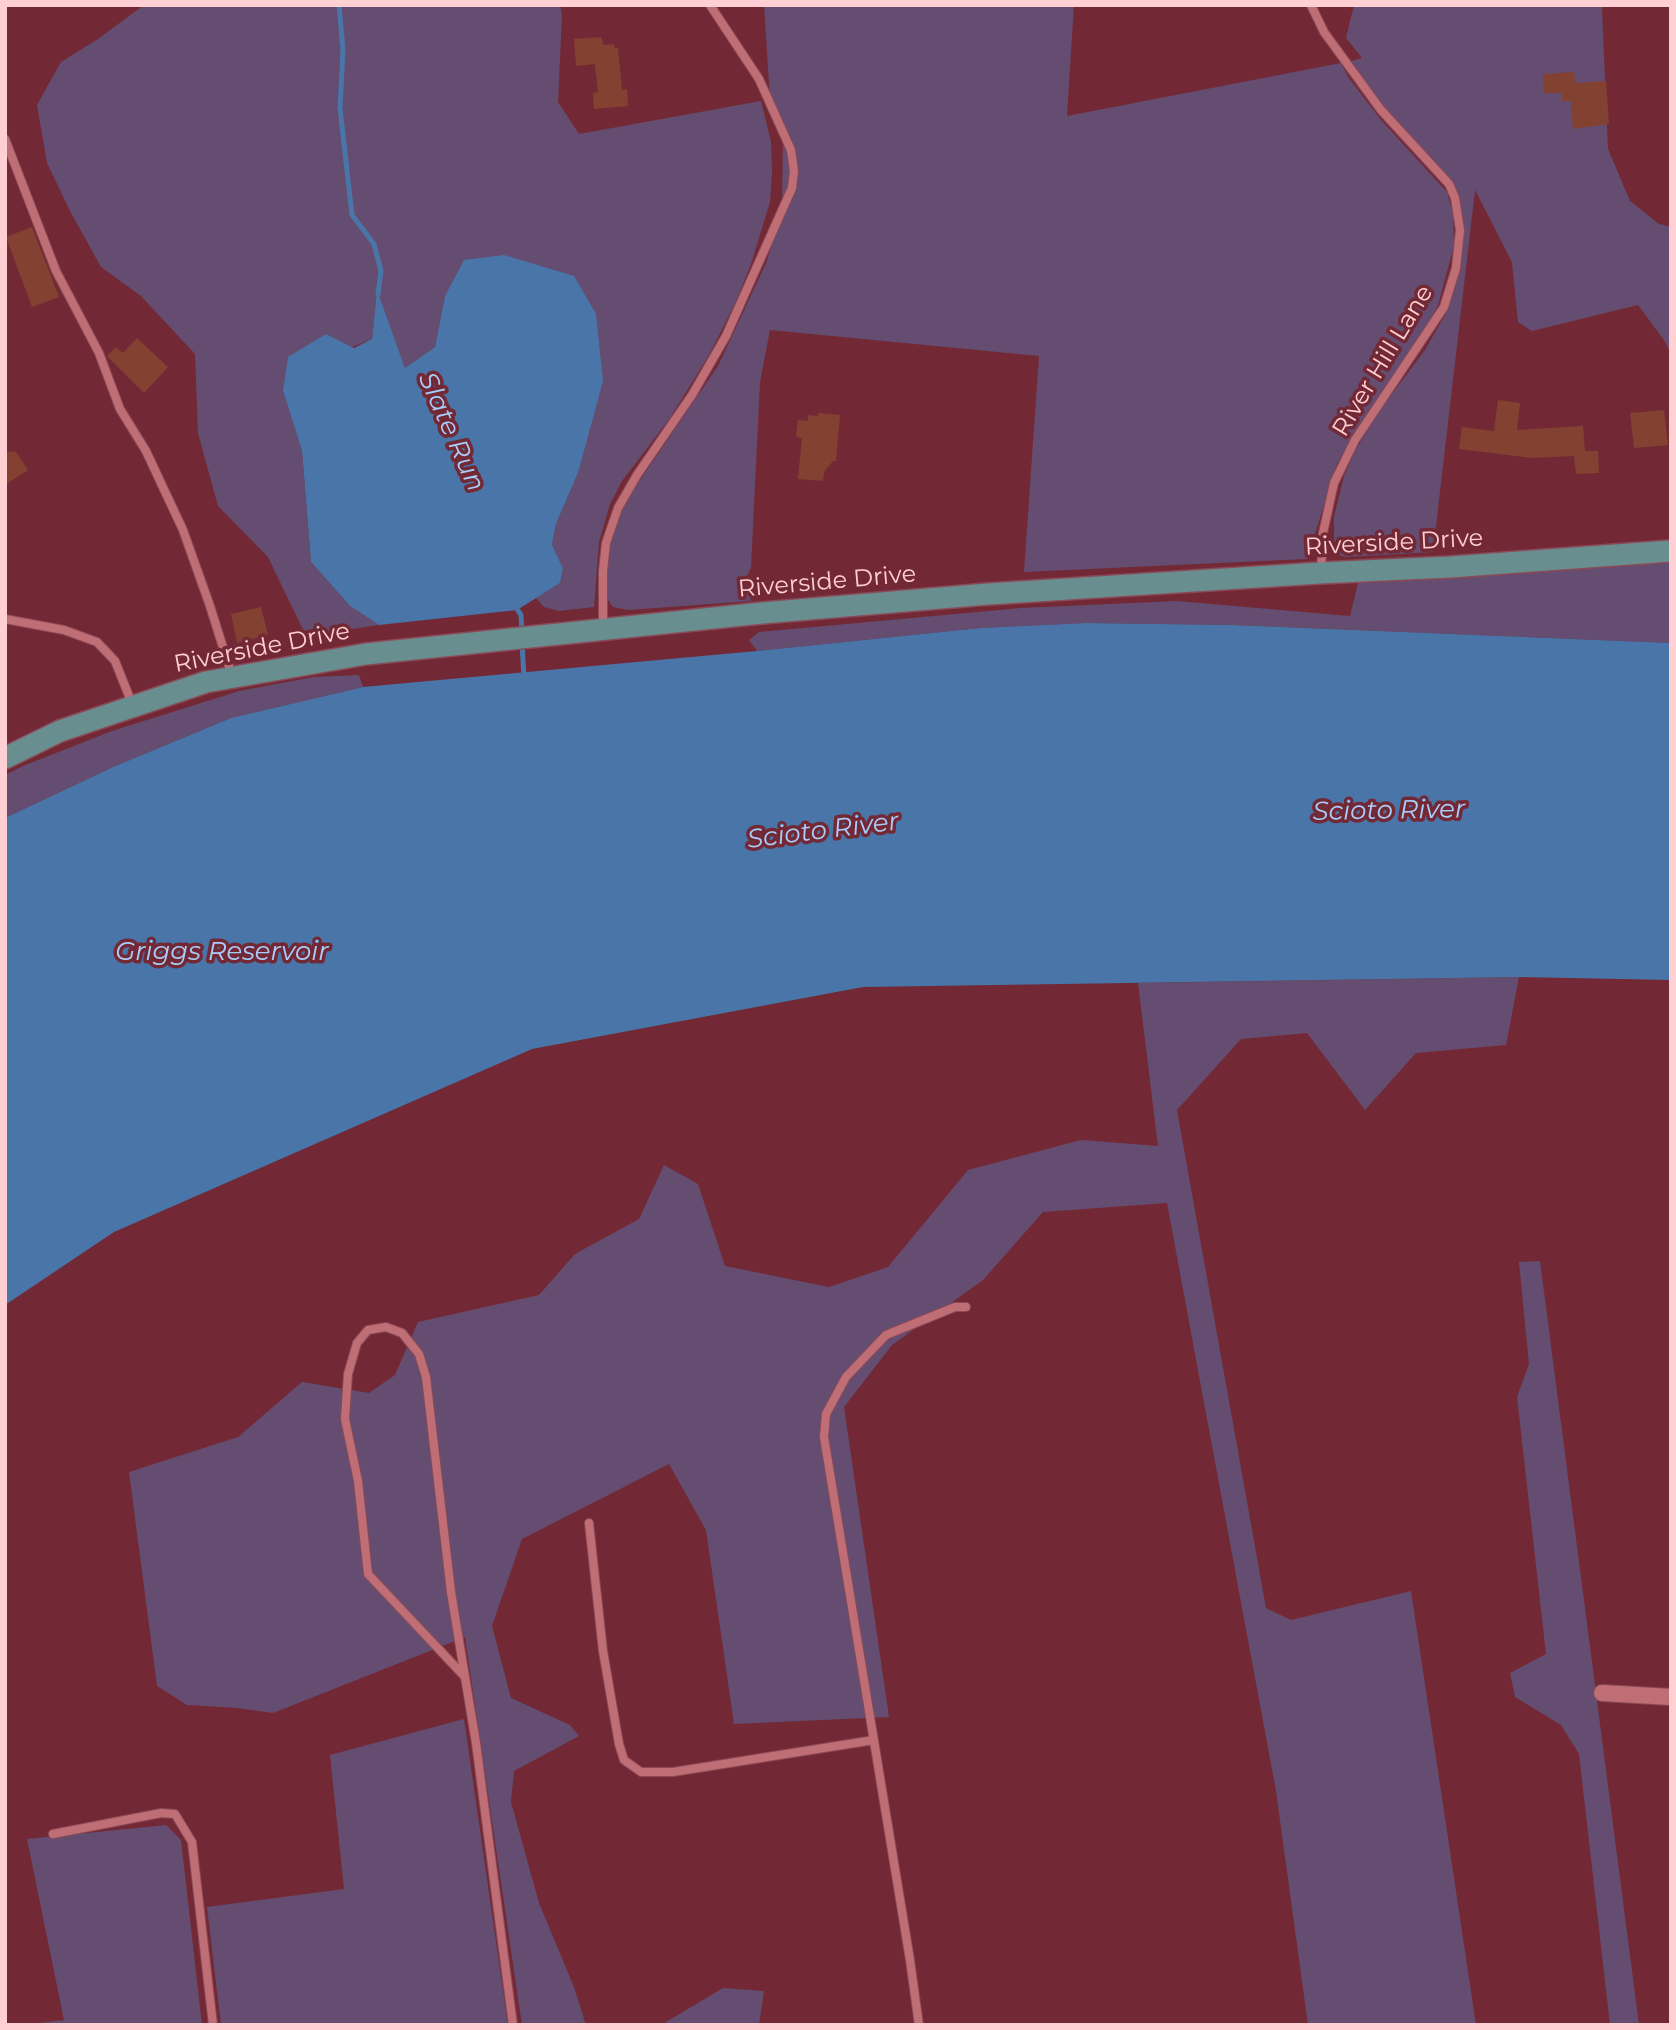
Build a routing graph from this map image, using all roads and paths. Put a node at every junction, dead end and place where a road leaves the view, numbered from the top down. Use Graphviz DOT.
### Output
graph roads {
  1 [pos="710,5"];
  2 [pos="1311,5"];
  3 [pos="5,139"];
  4 [pos="1671,551"];
  5 [pos="1321,573"];
  6 [pos="5,619"];
  7 [pos="604,629"];
  8 [pos="232,676"];
  9 [pos="133,706"];
  10 [pos="5,758"];
  11 [pos="966,1307"];
  12 [pos="589,1523"];
  13 [pos="465,1677"];
  14 [pos="1602,1693"];
  15 [pos="1671,1698"];
  16 [pos="874,1740"];
  17 [pos="53,1833"];
  18 [pos="213,2025"];
  19 [pos="513,2025"];
  20 [pos="919,2025"];
  1 -- 7 [label="lane"];
  2 -- 5 [label="lane, River Hill Lane"];
  3 -- 8 [label="lane"];
  4 -- 5 [label="main road, Riverside Drive"];
  5 -- 7 [label="main road, Riverside Drive"];
  6 -- 9 [label="lane"];
  7 -- 8 [label="main road, Riverside Drive"];
  8 -- 9 [label="main road, Riverside Drive"];
  9 -- 10 [label="main road, Riverside Drive"];
  11 -- 16 [label="lane"];
  12 -- 16 [label="lane"];
  13 -- 13 [label="lane"];
  13 -- 19 [label="lane"];
  14 -- 15 [label="street"];
  16 -- 20 [label="lane"];
  17 -- 18 [label="lane"];
}
